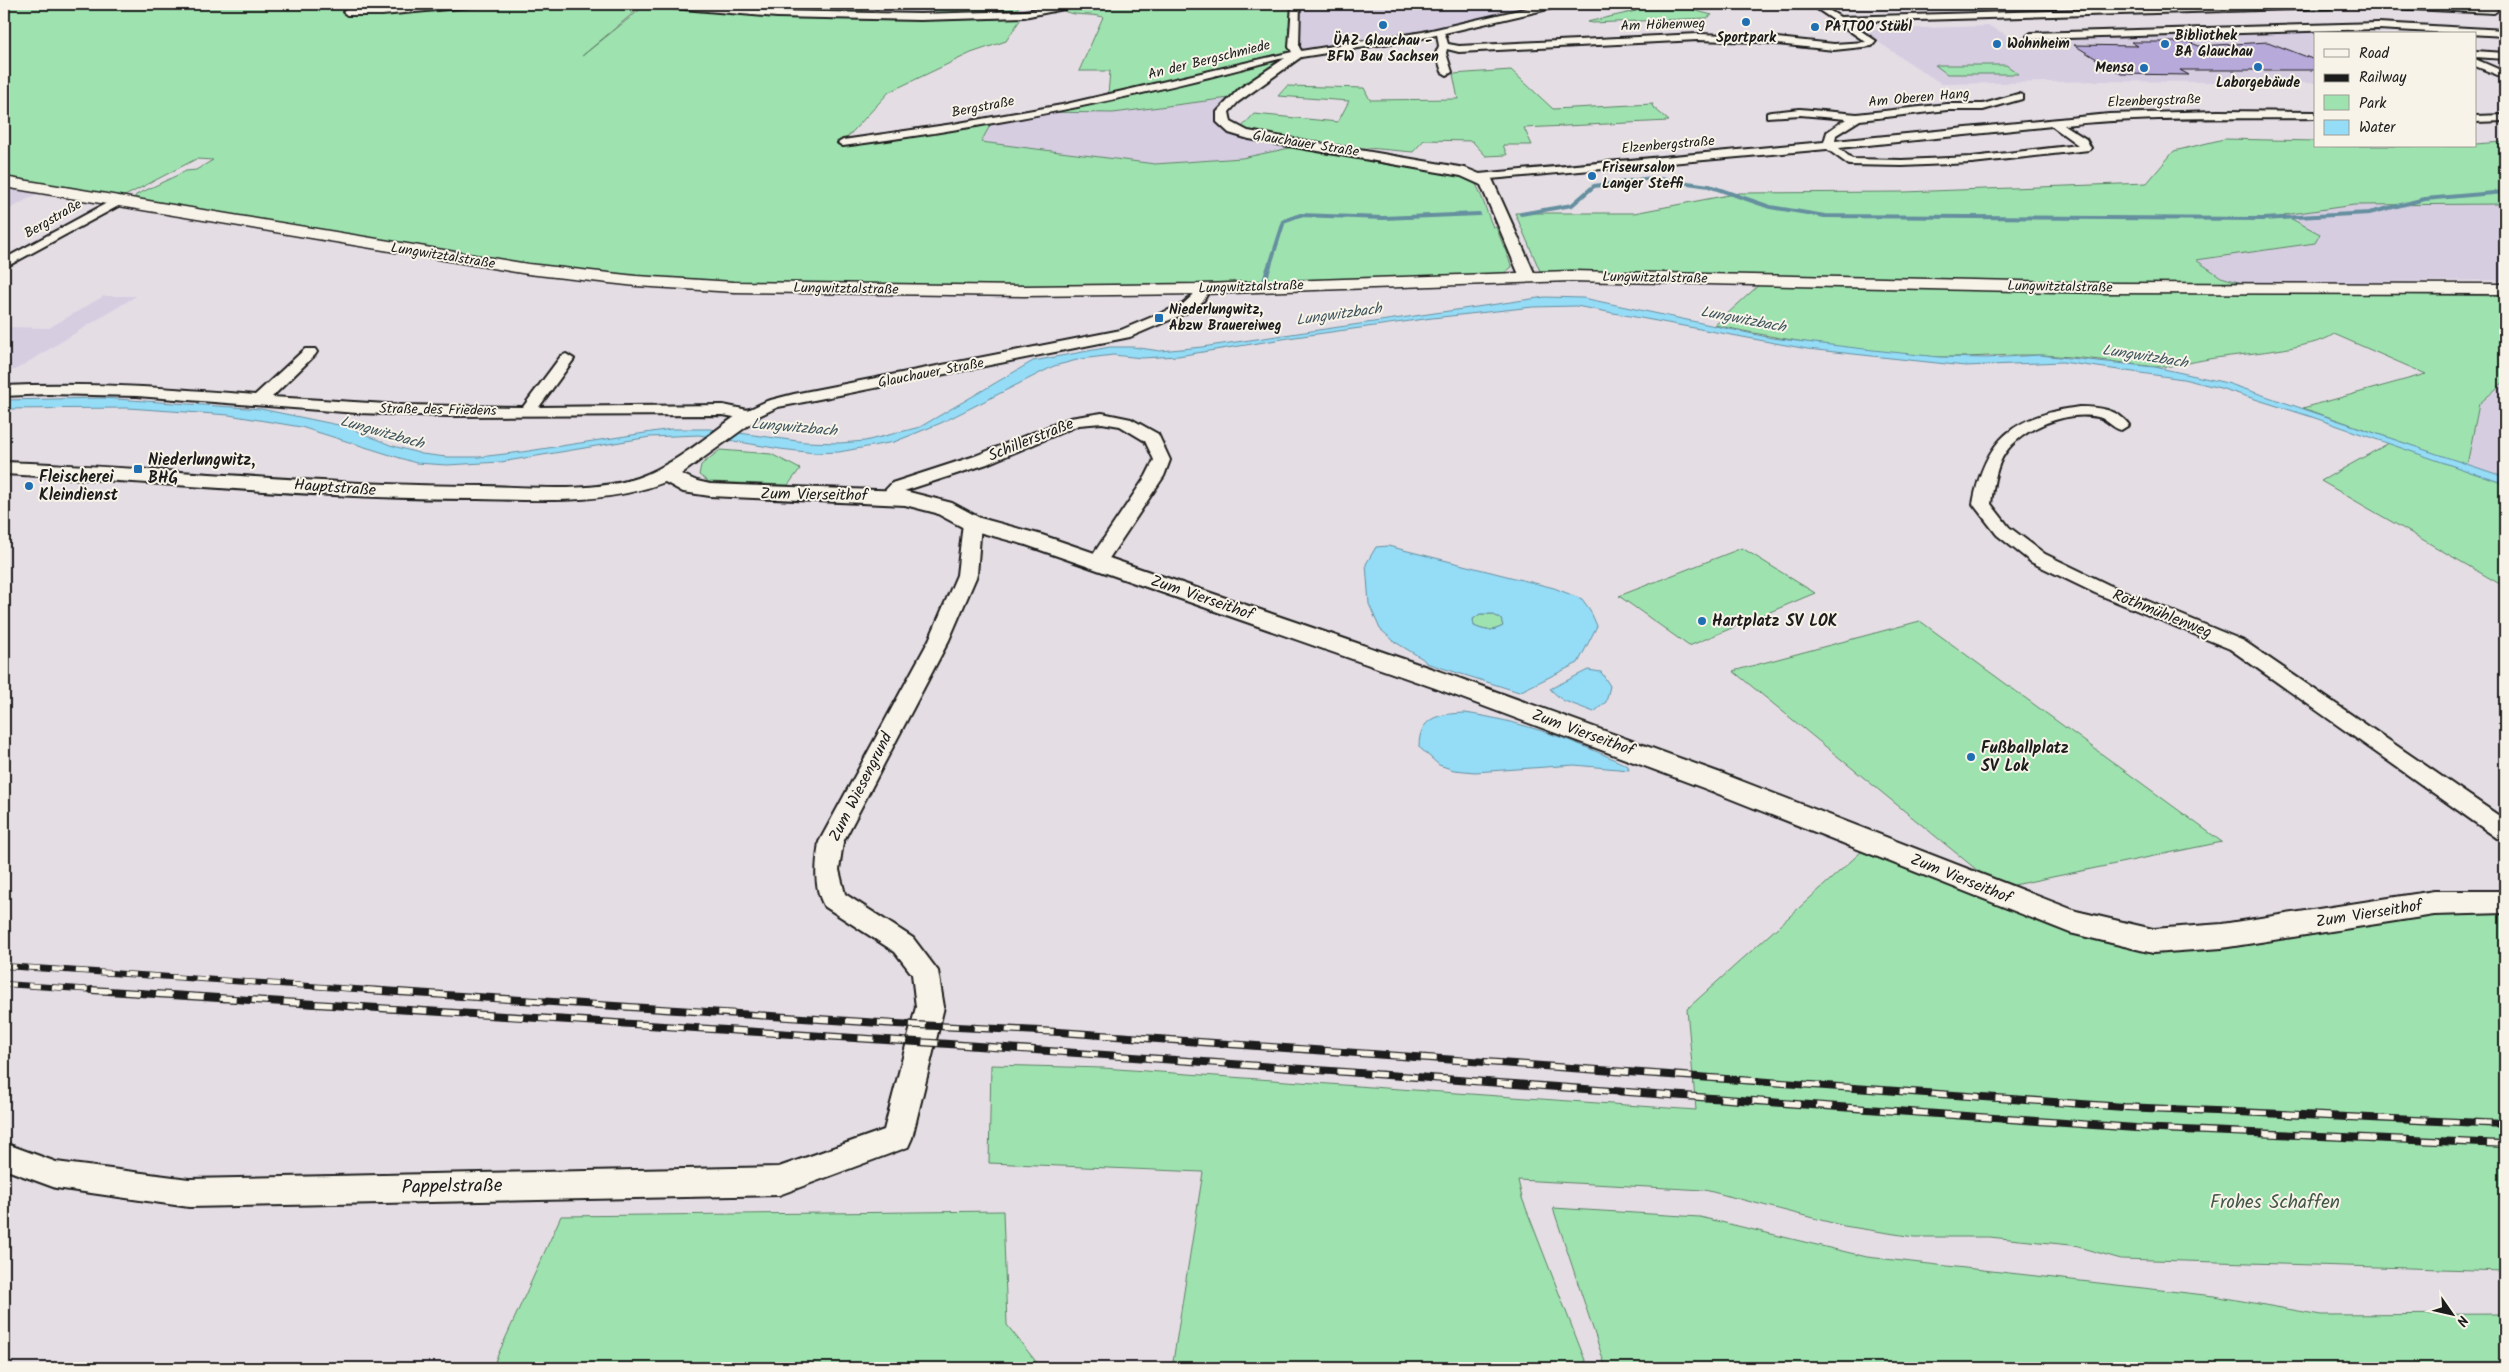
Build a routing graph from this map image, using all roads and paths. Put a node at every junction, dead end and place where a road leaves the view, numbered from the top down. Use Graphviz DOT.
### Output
graph roads {
  1 [pos="481,4"];
  2 [pos="649,4"];
  3 [pos="1085,4"];
  4 [pos="1296,4"];
  5 [pos="1557,4"];
  6 [pos="1814,4"];
  7 [pos="2056,4"];
  8 [pos="2329,4"];
  9 [pos="2350,4"];
  10 [pos="2476,4"];
  11 [pos="2494,10"];
  12 [pos="347,12"];
  13 [pos="2073,12"];
  14 [pos="2505,15"];
  15 [pos="1839,20"];
  16 [pos="2390,27"];
  17 [pos="1440,32"];
  18 [pos="2402,32"];
  19 [pos="2119,33"];
  20 [pos="2505,33"];
  21 [pos="2031,36"];
  22 [pos="1444,46"];
  23 [pos="1298,54"];
  24 [pos="2476,54"];
  25 [pos="2505,56"];
  26 [pos="2476,62"];
  27 [pos="1446,72"];
  28 [pos="2505,75"];
  29 [pos="1128,94"];
  30 [pos="2018,97"];
  31 [pos="1983,107"];
  32 [pos="2014,111"];
  33 [pos="2030,113"];
  34 [pos="1771,115"];
  35 [pos="2314,115"];
  36 [pos="1857,117"];
  37 [pos="2505,118"];
  38 [pos="2476,119"];
  39 [pos="2058,122"];
  40 [pos="843,143"];
  41 [pos="1829,145"];
  42 [pos="1479,176"];
  43 [pos="4,182"];
  44 [pos="118,201"];
  45 [pos="4,264"];
  46 [pos="1528,277"];
  47 [pos="1203,289"];
  48 [pos="2505,289"];
  49 [pos="310,352"];
  50 [pos="566,359"];
  51 [pos="4,392"];
  52 [pos="259,400"];
  53 [pos="528,412"];
  54 [pos="742,420"];
  55 [pos="2121,426"];
  56 [pos="4,468"];
  57 [pos="665,474"];
  58 [pos="888,497"];
  59 [pos="972,523"];
  60 [pos="1096,562"];
  61 [pos="2505,832"];
  62 [pos="2505,902"];
  63 [pos="898,1138"];
  64 [pos="4,1156"];
  1 -- 12 [label="street"];
  2 -- 3 [label="street"];
  4 -- 23 [label="street"];
  5 -- 17 [label="street, Glauchauer Straße"];
  6 -- 15 [label="street, Am Höhenweg"];
  7 -- 13 [label="street"];
  8 -- 13 [label="street"];
  8 -- 16 [label="street"];
  9 -- 11 [label="street"];
  10 -- 11 [label="street"];
  11 -- 14 [label="street"];
  13 -- 15 [label="street"];
  13 -- 19 [label="street"];
  15 -- 22 [label="street, Am Höhenweg"];
  16 -- 18 [label="street"];
  16 -- 19 [label="street"];
  16 -- 20 [label="street"];
  17 -- 22 [label="street"];
  17 -- 23 [label="street, Glauchauer Straße"];
  19 -- 21 [label="street"];
  22 -- 27 [label="street"];
  23 -- 29 [label="street, An der Bergschmiede"];
  23 -- 42 [label="street, Glauchauer Straße"];
  24 -- 25 [label="street"];
  26 -- 28 [label="street"];
  29 -- 40 [label="street, Bergstraße"];
  30 -- 31 [label="street, Am Oberen Hang"];
  31 -- 32 [label="street, Am Oberen Hang"];
  31 -- 36 [label="street, Am Oberen Hang"];
  33 -- 39 [label="street"];
  34 -- 36 [label="street, Am Oberen Hang"];
  35 -- 39 [label="street, Elzenbergstraße"];
  36 -- 41 [label="street, Am Oberen Hang"];
  37 -- 38 [label="street"];
  39 -- 41 [label="street, Elzenbergstraße"];
  39 -- 41 [label="street"];
  41 -- 42 [label="street, Elzenbergstraße"];
  42 -- 46 [label="street"];
  43 -- 44 [label="main road, Lungwitztalstraße"];
  44 -- 45 [label="street, Bergstraße"];
  44 -- 47 [label="main road, Lungwitztalstraße"];
  46 -- 47 [label="main road, Lungwitztalstraße"];
  46 -- 48 [label="main road, Lungwitztalstraße"];
  47 -- 54 [label="street, Glauchauer Straße"];
  49 -- 52 [label="street"];
  50 -- 53 [label="street"];
  51 -- 52 [label="street, Straße des Friedens"];
  52 -- 53 [label="street, Straße des Friedens"];
  53 -- 54 [label="street, Straße des Friedens"];
  54 -- 57 [label="street, Glauchauer Straße"];
  55 -- 61 [label="street, Rothmühlenweg"];
  56 -- 57 [label="street, Hauptstraße"];
  57 -- 58 [label="street, Zum Vierseithof"];
  58 -- 59 [label="street, Zum Vierseithof"];
  58 -- 60 [label="street, Schillerstraße"];
  59 -- 60 [label="street, Zum Vierseithof"];
  59 -- 63 [label="street, Zum Wiesengrund"];
  60 -- 62 [label="street, Zum Vierseithof"];
  63 -- 64 [label="street, Pappelstraße"];
}
